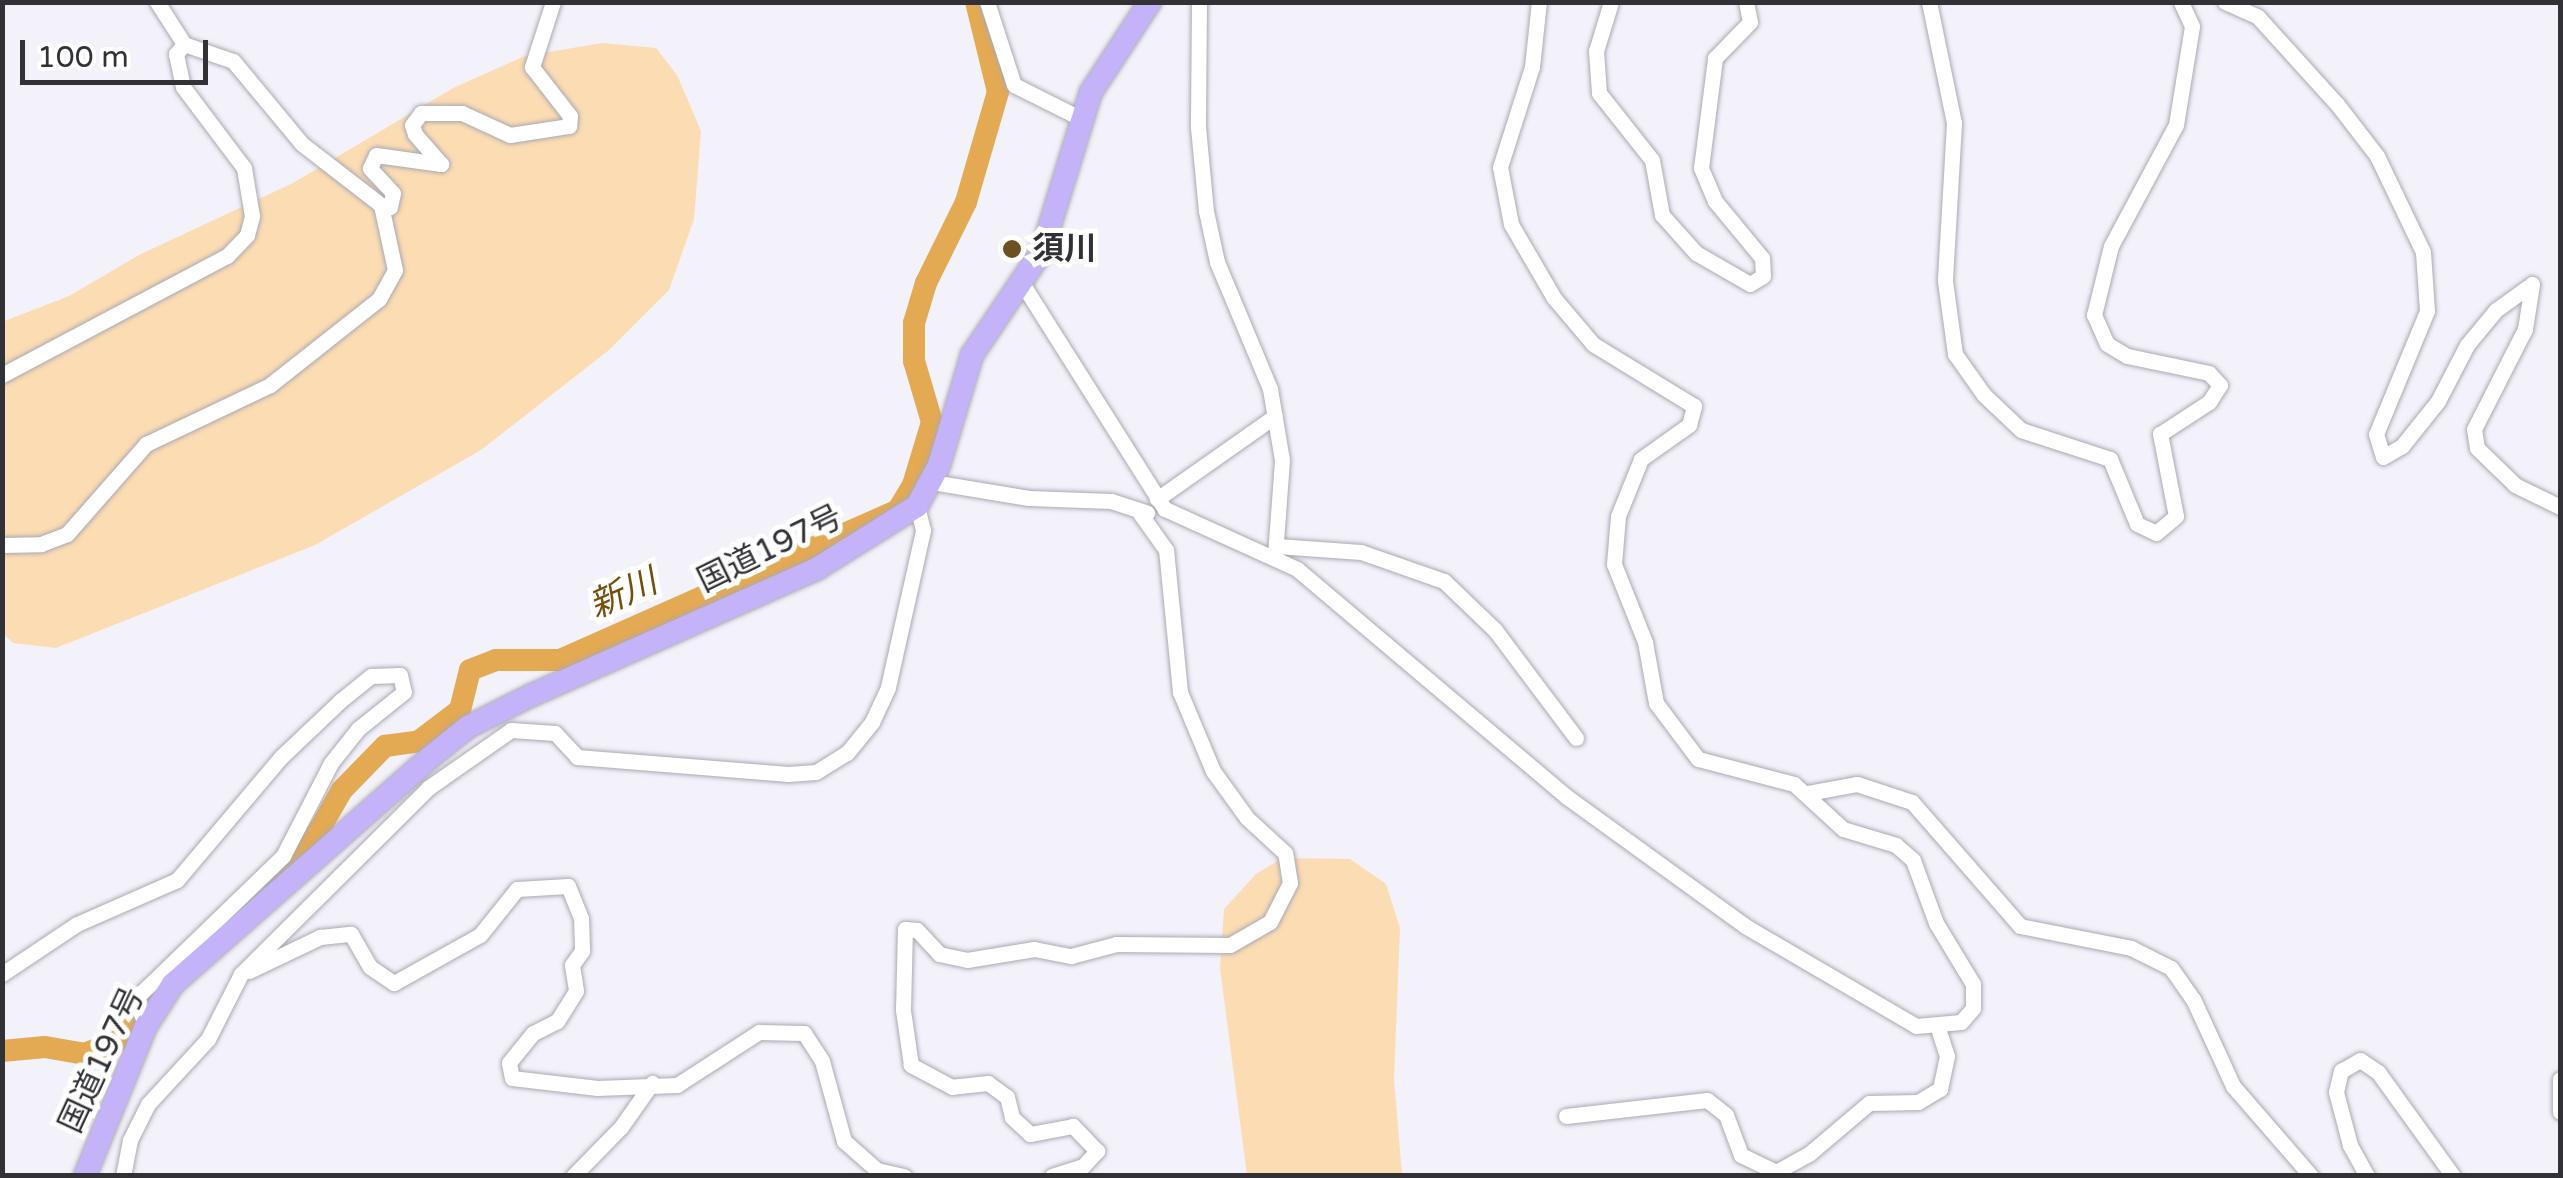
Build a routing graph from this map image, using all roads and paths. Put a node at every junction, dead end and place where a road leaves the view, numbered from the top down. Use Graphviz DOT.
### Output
graph roads {
  1 [pos="157,2"];
  2 [pos="552,2"];
  3 [pos="987,2"];
  4 [pos="1150,2"];
  5 [pos="1199,2"];
  6 [pos="1540,2"];
  7 [pos="1611,2"];
  8 [pos="1746,2"];
  9 [pos="1928,2"];
  10 [pos="2181,2"];
  11 [pos="2225,2"];
  12 [pos="184,44"];
  13 [pos="1080,118"];
  14 [pos="381,206"];
  15 [pos="1020,280"];
  16 [pos="2,374"];
  17 [pos="1275,416"];
  18 [pos="932,482"];
  19 [pos="1161,504"];
  20 [pos="917,506"];
  21 [pos="2560,507"];
  22 [pos="1140,512"];
  23 [pos="2,545"];
  24 [pos="1276,550"];
  25 [pos="1576,738"];
  26 [pos="1808,793"];
  27 [pos="291,863"];
  28 [pos="2,974"];
  29 [pos="241,974"];
  30 [pos="1938,1029"];
  31 [pos="2560,1079"];
  32 [pos="652,1083"];
  33 [pos="2560,1112"];
  34 [pos="1566,1116"];
  35 [pos="85,1176"];
  36 [pos="123,1176"];
  37 [pos="573,1176"];
  38 [pos="904,1176"];
  39 [pos="1052,1176"];
  40 [pos="2311,1176"];
  41 [pos="2367,1176"];
  42 [pos="2453,1176"];
  1 -- 12 [label="street"];
  2 -- 14 [label="street"];
  3 -- 13 [label="street"];
  4 -- 13 [label="highway, 国道197号"];
  5 -- 17 [label="street"];
  6 -- 26 [label="street"];
  7 -- 8 [label="street"];
  9 -- 10 [label="street"];
  11 -- 21 [label="street"];
  12 -- 14 [label="street"];
  12 -- 16 [label="street"];
  13 -- 15 [label="highway, 国道197号"];
  14 -- 23 [label="street"];
  15 -- 18 [label="highway, 国道197号"];
  15 -- 19 [label="street"];
  17 -- 19 [label="street"];
  17 -- 24 [label="street"];
  18 -- 20 [label="highway, 国道197号"];
  18 -- 22 [label="street"];
  19 -- 22 [label="street"];
  19 -- 24 [label="street"];
  20 -- 27 [label="highway, 国道197号"];
  20 -- 29 [label="street"];
  22 -- 39 [label="street"];
  24 -- 25 [label="street"];
  24 -- 30 [label="street"];
  26 -- 30 [label="street"];
  26 -- 40 [label="street"];
  27 -- 28 [label="street"];
  27 -- 35 [label="highway, 国道197号"];
  29 -- 32 [label="street"];
  29 -- 36 [label="street"];
  30 -- 34 [label="street"];
  31 -- 33 [label="street"];
  32 -- 37 [label="street"];
  32 -- 38 [label="street"];
  41 -- 42 [label="street"];
}
